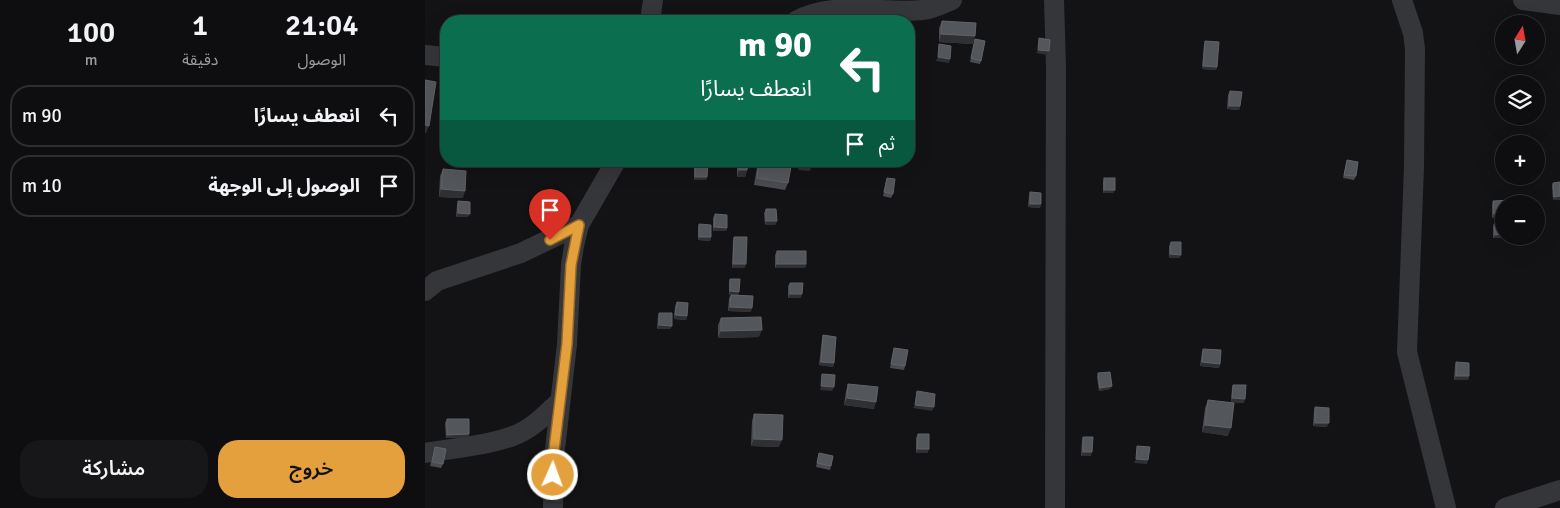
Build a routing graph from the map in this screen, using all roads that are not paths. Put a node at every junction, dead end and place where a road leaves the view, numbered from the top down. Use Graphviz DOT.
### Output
graph roads {
  1 [pos="653,0"];
  2 [pos="952,0"];
  3 [pos="1054,0"];
  4 [pos="1402,0"];
  5 [pos="1523,0"];
  6 [pos="1560,5"];
  7 [pos="651,15"];
  8 [pos="808,15"];
  9 [pos="425,55"];
  10 [pos="440,56"];
  11 [pos="615,167"];
  12 [pos="579,225"];
  13 [pos="425,292"];
  14 [pos="560,401"];
  15 [pos="425,452"];
  16 [pos="1560,490"];
  17 [pos="553,508"];
  18 [pos="1055,508"];
  19 [pos="1446,508"];
  20 [pos="1505,508"];
  1 -- 7 [label="street"];
  2 -- 8 [label="street"];
  3 -- 18 [label="street"];
  4 -- 19 [label="street"];
  5 -- 6 [label="street"];
  9 -- 10 [label="street"];
  11 -- 12 [label="street"];
  12 -- 13 [label="street"];
  12 -- 14 [label="street"];
  14 -- 15 [label="street"];
  14 -- 17 [label="street"];
  16 -- 20 [label="street"];
}
